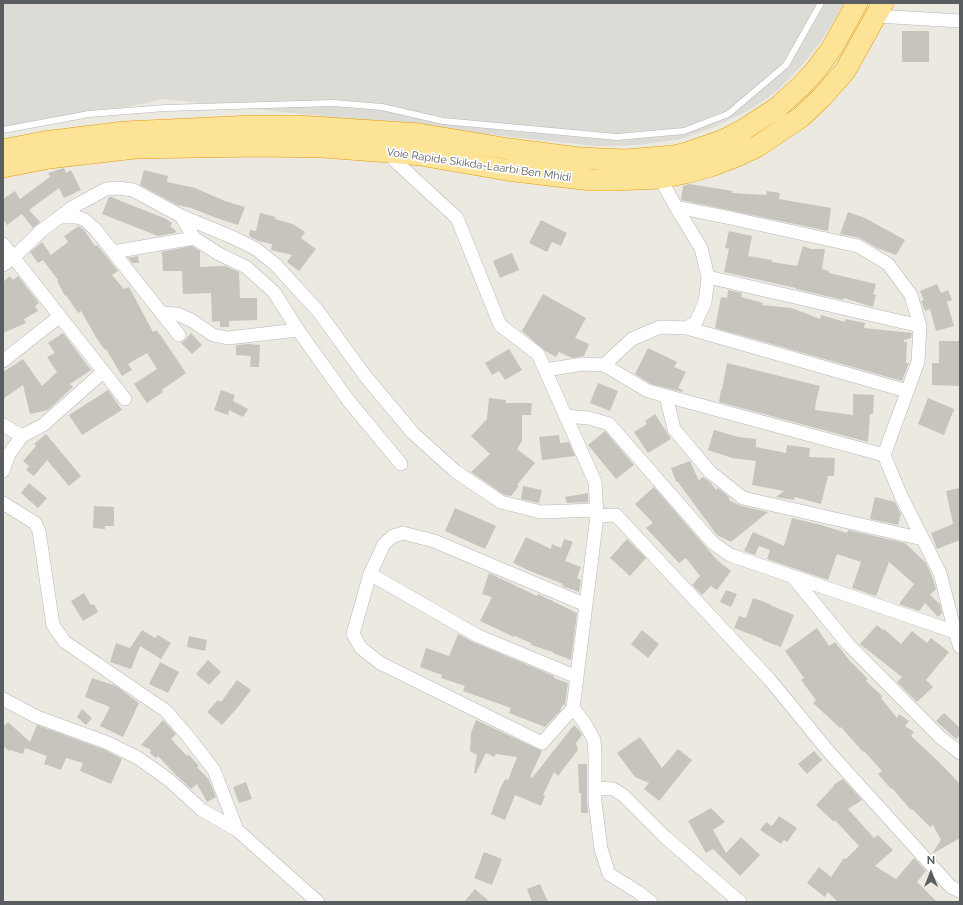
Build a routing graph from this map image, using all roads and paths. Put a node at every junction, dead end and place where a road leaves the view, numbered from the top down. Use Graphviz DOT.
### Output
graph roads {
  1 [pos="821,3"];
  2 [pos="857,3"];
  3 [pos="879,9"];
  4 [pos="960,21"];
  5 [pos="3,130"];
  6 [pos="379,131"];
  7 [pos="3,150"];
  8 [pos="389,152"];
  9 [pos="3,167"];
  10 [pos="660,178"];
  11 [pos="676,207"];
  12 [pos="181,216"];
  13 [pos="59,217"];
  14 [pos="194,238"];
  15 [pos="3,244"];
  16 [pos="113,252"];
  17 [pos="8,261"];
  18 [pos="708,277"];
  19 [pos="161,313"];
  20 [pos="60,316"];
  21 [pos="920,326"];
  22 [pos="687,328"];
  23 [pos="298,330"];
  24 [pos="179,335"];
  25 [pos="3,361"];
  26 [pos="604,365"];
  27 [pos="545,370"];
  28 [pos="103,372"];
  29 [pos="907,391"];
  30 [pos="666,396"];
  31 [pos="125,399"];
  32 [pos="565,416"];
  33 [pos="3,425"];
  34 [pos="22,436"];
  35 [pos="884,455"];
  36 [pos="401,464"];
  37 [pos="3,471"];
  38 [pos="3,503"];
  39 [pos="596,513"];
  40 [pos="923,539"];
  41 [pos="370,574"];
  42 [pos="792,576"];
  43 [pos="586,605"];
  44 [pos="955,632"];
  45 [pos="960,647"];
  46 [pos="577,677"];
  47 [pos="3,699"];
  48 [pos="573,708"];
  49 [pos="960,753"];
  50 [pos="595,788"];
  51 [pos="237,830"];
  52 [pos="960,891"];
  53 [pos="318,902"];
  54 [pos="651,902"];
  55 [pos="740,902"];
  1 -- 5 [label="lane"];
  2 -- 6 [label="highway, Voie Rapide Skikda-Laarbi Ben Mhidi"];
  3 -- 4 [label="street"];
  3 -- 10 [label="highway, Voie Rapide Skikda-Laarbi Ben Mhidi"];
  6 -- 7 [label="highway, Voie Rapide Skikda-Laarbi Ben Mhidi"];
  6 -- 8 [label="street"];
  8 -- 9 [label="highway, Voie Rapide Skikda-Laarbi Ben Mhidi"];
  8 -- 10 [label="highway, Voie Rapide Skikda-Laarbi Ben Mhidi"];
  8 -- 27 [label="street"];
  10 -- 11 [label="street"];
  11 -- 18 [label="street"];
  11 -- 21 [label="street"];
  12 -- 13 [label="street"];
  12 -- 14 [label="street"];
  12 -- 39 [label="street"];
  13 -- 16 [label="street"];
  13 -- 17 [label="street"];
  14 -- 16 [label="street"];
  14 -- 23 [label="street"];
  15 -- 17 [label="street"];
  16 -- 19 [label="street"];
  17 -- 20 [label="street"];
  18 -- 21 [label="street"];
  18 -- 22 [label="street"];
  19 -- 23 [label="street"];
  19 -- 24 [label="street"];
  20 -- 25 [label="street"];
  20 -- 28 [label="street"];
  21 -- 29 [label="street"];
  22 -- 26 [label="street"];
  22 -- 29 [label="street"];
  23 -- 36 [label="street"];
  26 -- 27 [label="street"];
  26 -- 30 [label="street"];
  27 -- 32 [label="street"];
  28 -- 31 [label="street"];
  28 -- 34 [label="street"];
  29 -- 35 [label="street"];
  30 -- 35 [label="street"];
  30 -- 40 [label="street"];
  32 -- 39 [label="street"];
  32 -- 42 [label="street"];
  33 -- 34 [label="street"];
  34 -- 37 [label="street"];
  35 -- 40 [label="street"];
  38 -- 51 [label="street"];
  39 -- 43 [label="street"];
  39 -- 52 [label="street"];
  40 -- 44 [label="street"];
  41 -- 43 [label="street"];
  41 -- 46 [label="street"];
  41 -- 48 [label="street"];
  42 -- 44 [label="street"];
  42 -- 49 [label="street"];
  43 -- 46 [label="street"];
  44 -- 45 [label="street"];
  46 -- 48 [label="street"];
  47 -- 51 [label="street"];
  48 -- 50 [label="street"];
  50 -- 54 [label="street"];
  50 -- 55 [label="street"];
  51 -- 53 [label="street"];
}
